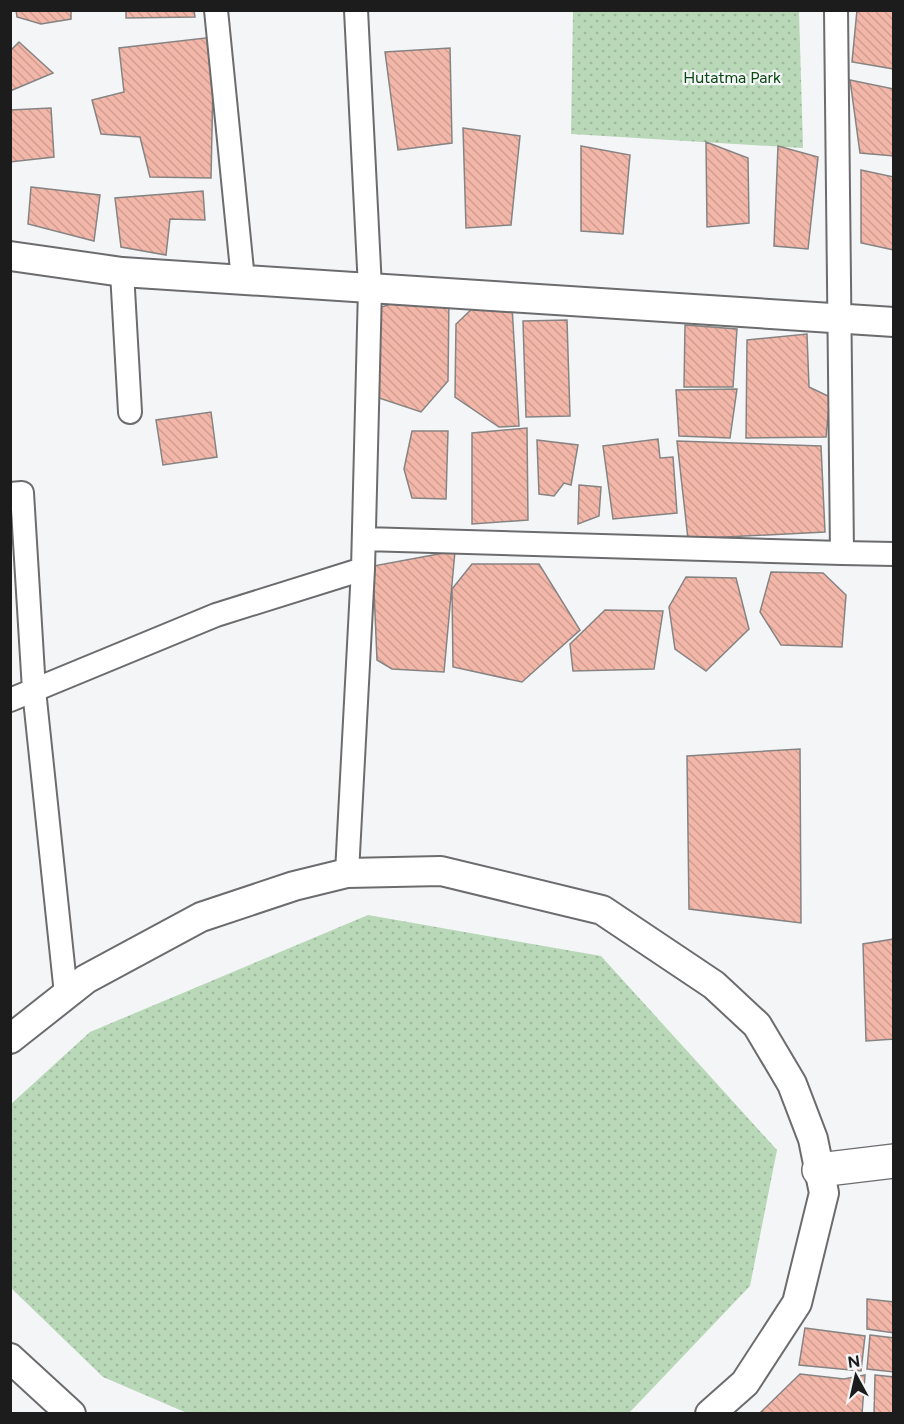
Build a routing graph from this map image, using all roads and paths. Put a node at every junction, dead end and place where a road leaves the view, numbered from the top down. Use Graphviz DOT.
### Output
graph roads {
  1 [pos="216,10"];
  2 [pos="356,10"];
  3 [pos="836,10"];
  4 [pos="10,256"];
  5 [pos="122,272"];
  6 [pos="243,280"];
  7 [pos="370,288"];
  8 [pos="839,318"];
  9 [pos="894,322"];
  10 [pos="130,412"];
  11 [pos="10,494"];
  12 [pos="364,539"];
  13 [pos="842,553"];
  14 [pos="894,554"];
  15 [pos="363,569"];
  16 [pos="34,690"];
  17 [pos="10,700"];
  18 [pos="346,873"];
  19 [pos="66,994"];
  20 [pos="10,1039"];
  21 [pos="894,1161"];
  22 [pos="819,1170"];
  23 [pos="10,1358"];
  24 [pos="71,1413"];
  25 [pos="710,1413"];
  1 -- 6 [label="street"];
  2 -- 7 [label="street"];
  3 -- 8 [label="street"];
  4 -- 5 [label="street"];
  5 -- 6 [label="street"];
  5 -- 10 [label="street"];
  6 -- 7 [label="street"];
  7 -- 8 [label="street"];
  7 -- 12 [label="street"];
  8 -- 9 [label="street"];
  8 -- 13 [label="street"];
  11 -- 16 [label="street"];
  12 -- 13 [label="street"];
  12 -- 15 [label="street"];
  13 -- 14 [label="street"];
  15 -- 16 [label="street"];
  15 -- 18 [label="street"];
  16 -- 17 [label="street"];
  16 -- 19 [label="street"];
  18 -- 19 [label="street"];
  18 -- 22 [label="street"];
  19 -- 20 [label="street"];
  21 -- 22 [label="main road"];
  22 -- 25 [label="street"];
  23 -- 24 [label="street"];
}
